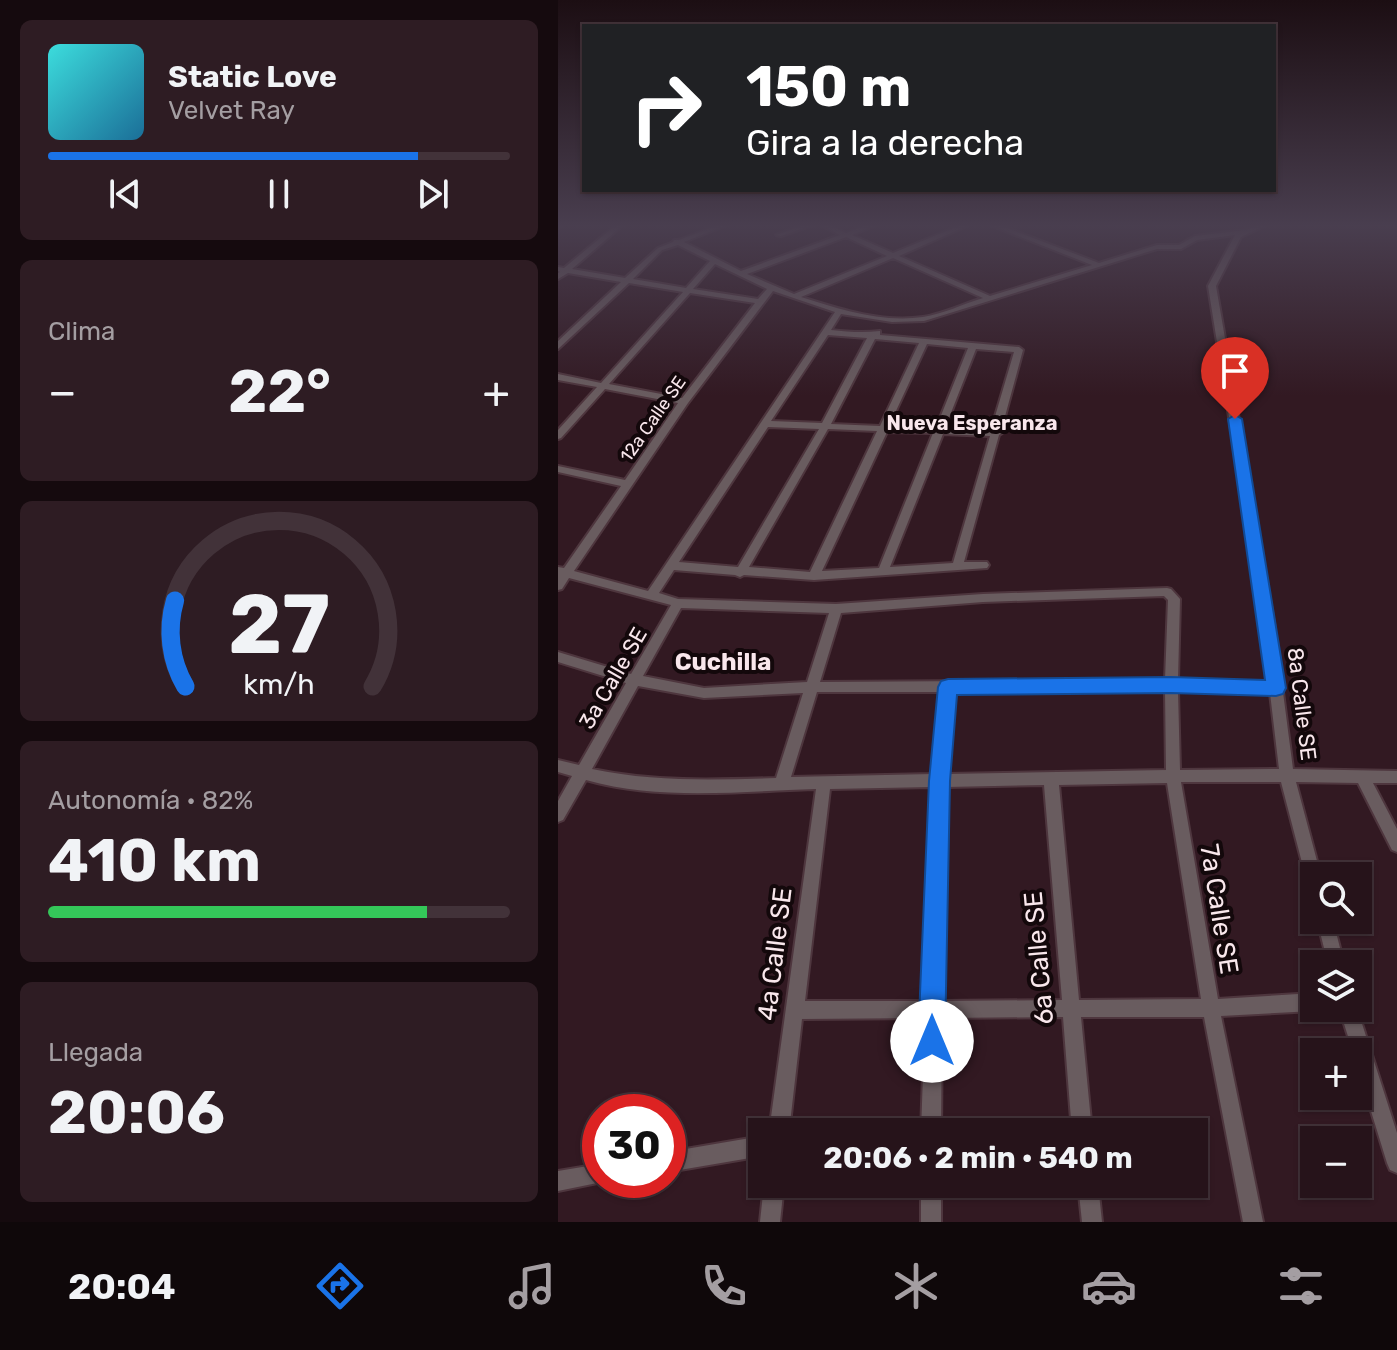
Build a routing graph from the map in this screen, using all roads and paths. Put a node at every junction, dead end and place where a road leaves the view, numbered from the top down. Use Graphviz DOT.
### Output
graph roads {
  1 [pos="625,282"];
  2 [pos="639,282"];
  3 [pos="694,282"];
  4 [pos="758,282"];
  5 [pos="829,282"];
  6 [pos="953,282"];
  7 [pos="1039,282"];
  8 [pos="1214,282"];
  9 [pos="771,288"];
  10 [pos="686,290"];
  11 [pos="796,296"];
  12 [pos="988,298"];
  13 [pos="761,302"];
  14 [pos="840,310"];
  15 [pos="899,321"];
  16 [pos="825,332"];
  17 [pos="872,336"];
  18 [pos="924,342"];
  19 [pos="558,346"];
  20 [pos="973,346"];
  21 [pos="558,377"];
  22 [pos="602,385"];
  23 [pos="684,401"];
  24 [pos="766,424"];
  25 [pos="825,426"];
  26 [pos="884,428"];
  27 [pos="939,431"];
  28 [pos="997,433"];
  29 [pos="558,436"];
  30 [pos="558,469"];
  31 [pos="628,484"];
  32 [pos="983,565"];
  33 [pos="672,566"];
  34 [pos="957,567"];
  35 [pos="883,571"];
  36 [pos="563,572"];
  37 [pos="740,573"];
  38 [pos="814,576"];
  39 [pos="558,586"];
  40 [pos="651,596"];
  41 [pos="678,603"];
  42 [pos="836,609"];
  43 [pos="558,657"];
  44 [pos="635,680"];
  45 [pos="1171,685"];
  46 [pos="813,687"];
  47 [pos="948,687"];
  48 [pos="1276,688"];
  49 [pos="558,766"];
  50 [pos="581,774"];
  51 [pos="1173,776"];
  52 [pos="1287,776"];
  53 [pos="1362,776"];
  54 [pos="1397,777"];
  55 [pos="1051,779"];
  56 [pos="939,781"];
  57 [pos="824,782"];
  58 [pos="782,783"];
  59 [pos="558,815"];
  60 [pos="1397,845"];
  61 [pos="1310,862"];
  62 [pos="1300,1003"];
  63 [pos="1211,1008"];
  64 [pos="1069,1009"];
  65 [pos="794,1010"];
  66 [pos="932,1011"];
  67 [pos="1352,1022"];
  68 [pos="781,1118"];
  69 [pos="931,1118"];
  70 [pos="1081,1118"];
  71 [pos="748,1148"];
  72 [pos="686,1159"];
  73 [pos="1397,1163"];
  74 [pos="582,1177"];
  75 [pos="558,1181"];
  76 [pos="773,1198"];
  77 [pos="931,1198"];
  78 [pos="1089,1198"];
  79 [pos="770,1222"];
  80 [pos="931,1222"];
  81 [pos="1092,1222"];
  82 [pos="1253,1222"];
  1 -- 19 [label="street"];
  2 -- 10 [label="street"];
  3 -- 10 [label="street"];
  4 -- 9 [label="street"];
  5 -- 11 [label="street"];
  6 -- 12 [label="street"];
  7 -- 12 [label="street"];
  8 -- 48 [label="street, 8a Calle SE"];
  9 -- 11 [label="street"];
  9 -- 13 [label="street, 12a Calle SE"];
  10 -- 13 [label="street"];
  10 -- 22 [label="street"];
  11 -- 14 [label="street"];
  12 -- 15 [label="street"];
  13 -- 23 [label="street, 12a Calle SE"];
  14 -- 15 [label="street"];
  14 -- 16 [label="street"];
  15 -- 17 [label="street"];
  16 -- 17 [label="street"];
  16 -- 24 [label="street"];
  17 -- 18 [label="street"];
  17 -- 25 [label="street"];
  18 -- 20 [label="street"];
  18 -- 26 [label="street"];
  20 -- 27 [label="street"];
  20 -- 28 [label="street"];
  21 -- 22 [label="street"];
  22 -- 23 [label="street"];
  22 -- 29 [label="street"];
  23 -- 31 [label="street, 12a Calle SE"];
  24 -- 25 [label="street"];
  24 -- 33 [label="street"];
  25 -- 26 [label="street"];
  25 -- 37 [label="street"];
  26 -- 27 [label="street"];
  26 -- 38 [label="street"];
  27 -- 28 [label="street"];
  27 -- 35 [label="street"];
  28 -- 34 [label="street"];
  30 -- 31 [label="street"];
  31 -- 36 [label="street, 12a Calle SE"];
  32 -- 34 [label="street"];
  33 -- 37 [label="street"];
  33 -- 40 [label="street"];
  34 -- 35 [label="street"];
  35 -- 38 [label="street"];
  36 -- 39 [label="street, 12a Calle SE"];
  36 -- 40 [label="street"];
  37 -- 38 [label="street"];
  40 -- 41 [label="street"];
  41 -- 42 [label="street"];
  41 -- 44 [label="street, 3a Calle SE"];
  42 -- 45 [label="street, 7a Calle SE"];
  42 -- 46 [label="street"];
  43 -- 44 [label="street"];
  44 -- 46 [label="street"];
  44 -- 50 [label="street, 3a Calle SE"];
  45 -- 47 [label="street"];
  45 -- 48 [label="street"];
  45 -- 51 [label="street, 7a Calle SE"];
  46 -- 47 [label="street"];
  46 -- 58 [label="street"];
  47 -- 56 [label="street"];
  48 -- 52 [label="street, 8a Calle SE"];
  49 -- 50 [label="street"];
  50 -- 58 [label="street"];
  50 -- 59 [label="street, 3a Calle SE"];
  51 -- 52 [label="street"];
  51 -- 55 [label="street"];
  51 -- 63 [label="street, 7a Calle SE"];
  52 -- 53 [label="street"];
  52 -- 61 [label="street, 8a Calle SE"];
  53 -- 54 [label="street"];
  53 -- 60 [label="street"];
  55 -- 56 [label="street"];
  55 -- 64 [label="street, 6a Calle SE"];
  56 -- 57 [label="street"];
  56 -- 66 [label="street"];
  57 -- 58 [label="street"];
  57 -- 65 [label="street, 4a Calle SE"];
  62 -- 63 [label="street"];
  63 -- 64 [label="street"];
  63 -- 82 [label="street, 7a Calle SE"];
  64 -- 66 [label="street"];
  64 -- 70 [label="street, 6a Calle SE"];
  65 -- 66 [label="street"];
  65 -- 68 [label="street, 4a Calle SE"];
  66 -- 69 [label="street"];
  67 -- 73 [label="street"];
  71 -- 72 [label="street"];
  74 -- 75 [label="street"];
  76 -- 79 [label="street"];
  77 -- 80 [label="street"];
  78 -- 81 [label="street"];
}
